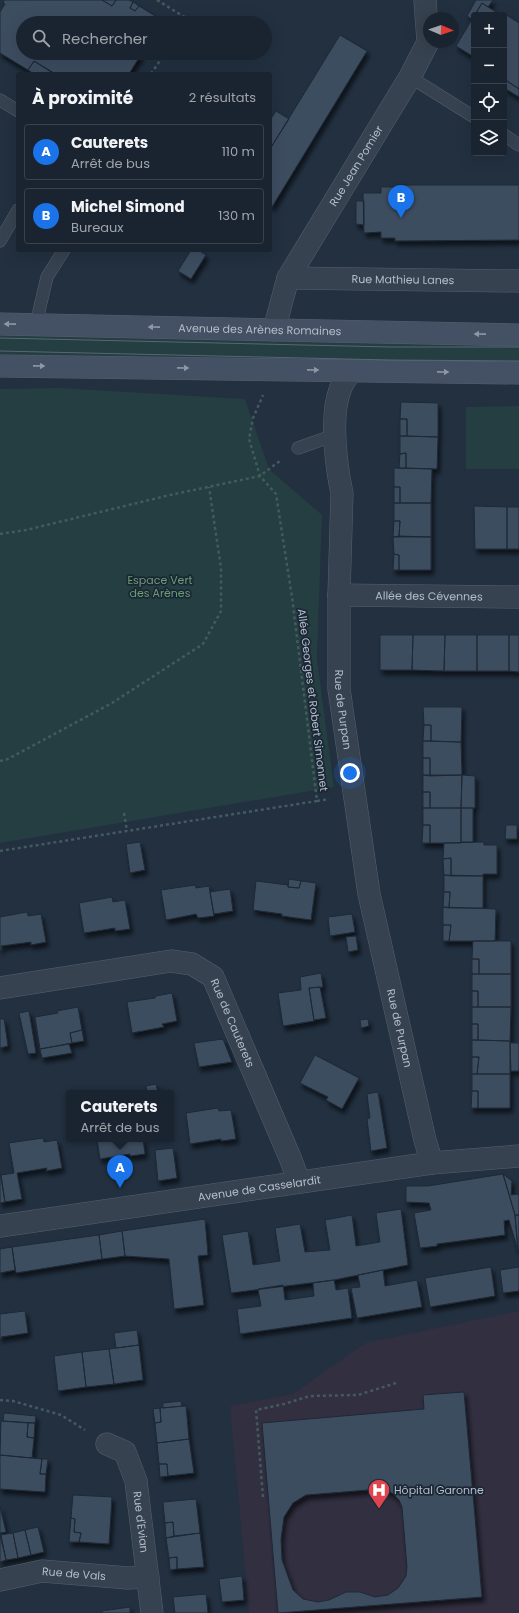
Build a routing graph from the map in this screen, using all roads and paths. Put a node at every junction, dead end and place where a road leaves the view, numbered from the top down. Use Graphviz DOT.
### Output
graph roads {
  1 [pos="158,0"];
  2 [pos="425,0"];
  3 [pos="183,16"];
  4 [pos="160,60"];
  5 [pos="153,72"];
  6 [pos="410,77"];
  7 [pos="0,100"];
  8 [pos="16,110"];
  9 [pos="471,115"];
  10 [pos="507,137"];
  11 [pos="519,145"];
  12 [pos="16,213"];
  13 [pos="0,241"];
  14 [pos="63,252"];
  15 [pos="288,278"];
  16 [pos="519,281"];
  17 [pos="0,324"];
  18 [pos="38,325"];
  19 [pos="274,330"];
  20 [pos="519,335"];
  21 [pos="0,366"];
  22 [pos="519,373"];
  23 [pos="345,380"];
  24 [pos="263,394"];
  25 [pos="335,435"];
  26 [pos="298,448"];
  27 [pos="260,476"];
  28 [pos="209,487"];
  29 [pos="0,534"];
  30 [pos="339,595"];
  31 [pos="519,597"];
  32 [pos="0,761"];
  33 [pos="124,813"];
  34 [pos="127,831"];
  35 [pos="0,851"];
  36 [pos="0,988"];
  37 [pos="519,1156"];
  38 [pos="432,1163"];
  39 [pos="299,1182"];
  40 [pos="0,1226"];
  41 [pos="396,1383"];
  42 [pos="0,1400"];
  43 [pos="107,1444"];
  44 [pos="263,1498"];
  45 [pos="148,1578"];
  46 [pos="0,1580"];
  47 [pos="152,1613"];
  1 -- 3 [label="path"];
  2 -- 6 [label="street, Rue Jean Pomier"];
  4 -- 5 [label="path"];
  6 -- 9 [label="lane"];
  6 -- 15 [label="street, Rue Jean Pomier"];
  7 -- 8 [label="lane"];
  10 -- 11 [label="lane"];
  12 -- 13 [label="lane"];
  14 -- 18 [label="lane"];
  15 -- 16 [label="street, Rue Mathieu Lanes"];
  15 -- 19 [label="street, Rue Jean Pomier"];
  18 -- 17 [label="main road, Avenue des Arènes Romaines, one-way"];
  19 -- 18 [label="main road, Avenue des Arènes Romaines, one-way"];
  20 -- 19 [label="main road, Avenue des Arènes Romaines, one-way"];
  21 -- 23 [label="main road, one-way"];
  23 -- 22 [label="main road, one-way"];
  23 -- 25 [label="street, Rue de Purpan"];
  24 -- 27 [label="path, Allée Georges et Robert Simonnet"];
  25 -- 26 [label="lane"];
  25 -- 30 [label="street, Rue de Purpan"];
  26 -- 27 [label="path"];
  27 -- 28 [label="path"];
  27 -- 34 [label="path, Allée Georges et Robert Simonnet"];
  28 -- 29 [label="path"];
  28 -- 32 [label="path"];
  30 -- 31 [label="street, Allée des Cévennes"];
  30 -- 38 [label="street, Rue de Purpan"];
  33 -- 34 [label="path"];
  34 -- 35 [label="path, Allée Georges et Robert Simonnet"];
  36 -- 39 [label="street, Rue de Cauterets"];
  37 -- 38 [label="street, Avenue de Casselardit"];
  38 -- 39 [label="street, Avenue de Casselardit"];
  39 -- 40 [label="street, Avenue de Casselardit"];
  41 -- 44 [label="path"];
  42 -- 43 [label="path"];
  43 -- 45 [label="street, Rue d'Evian"];
  45 -- 46 [label="street, Rue de Vals"];
  45 -- 47 [label="street, Rue d'Evian"];
}
